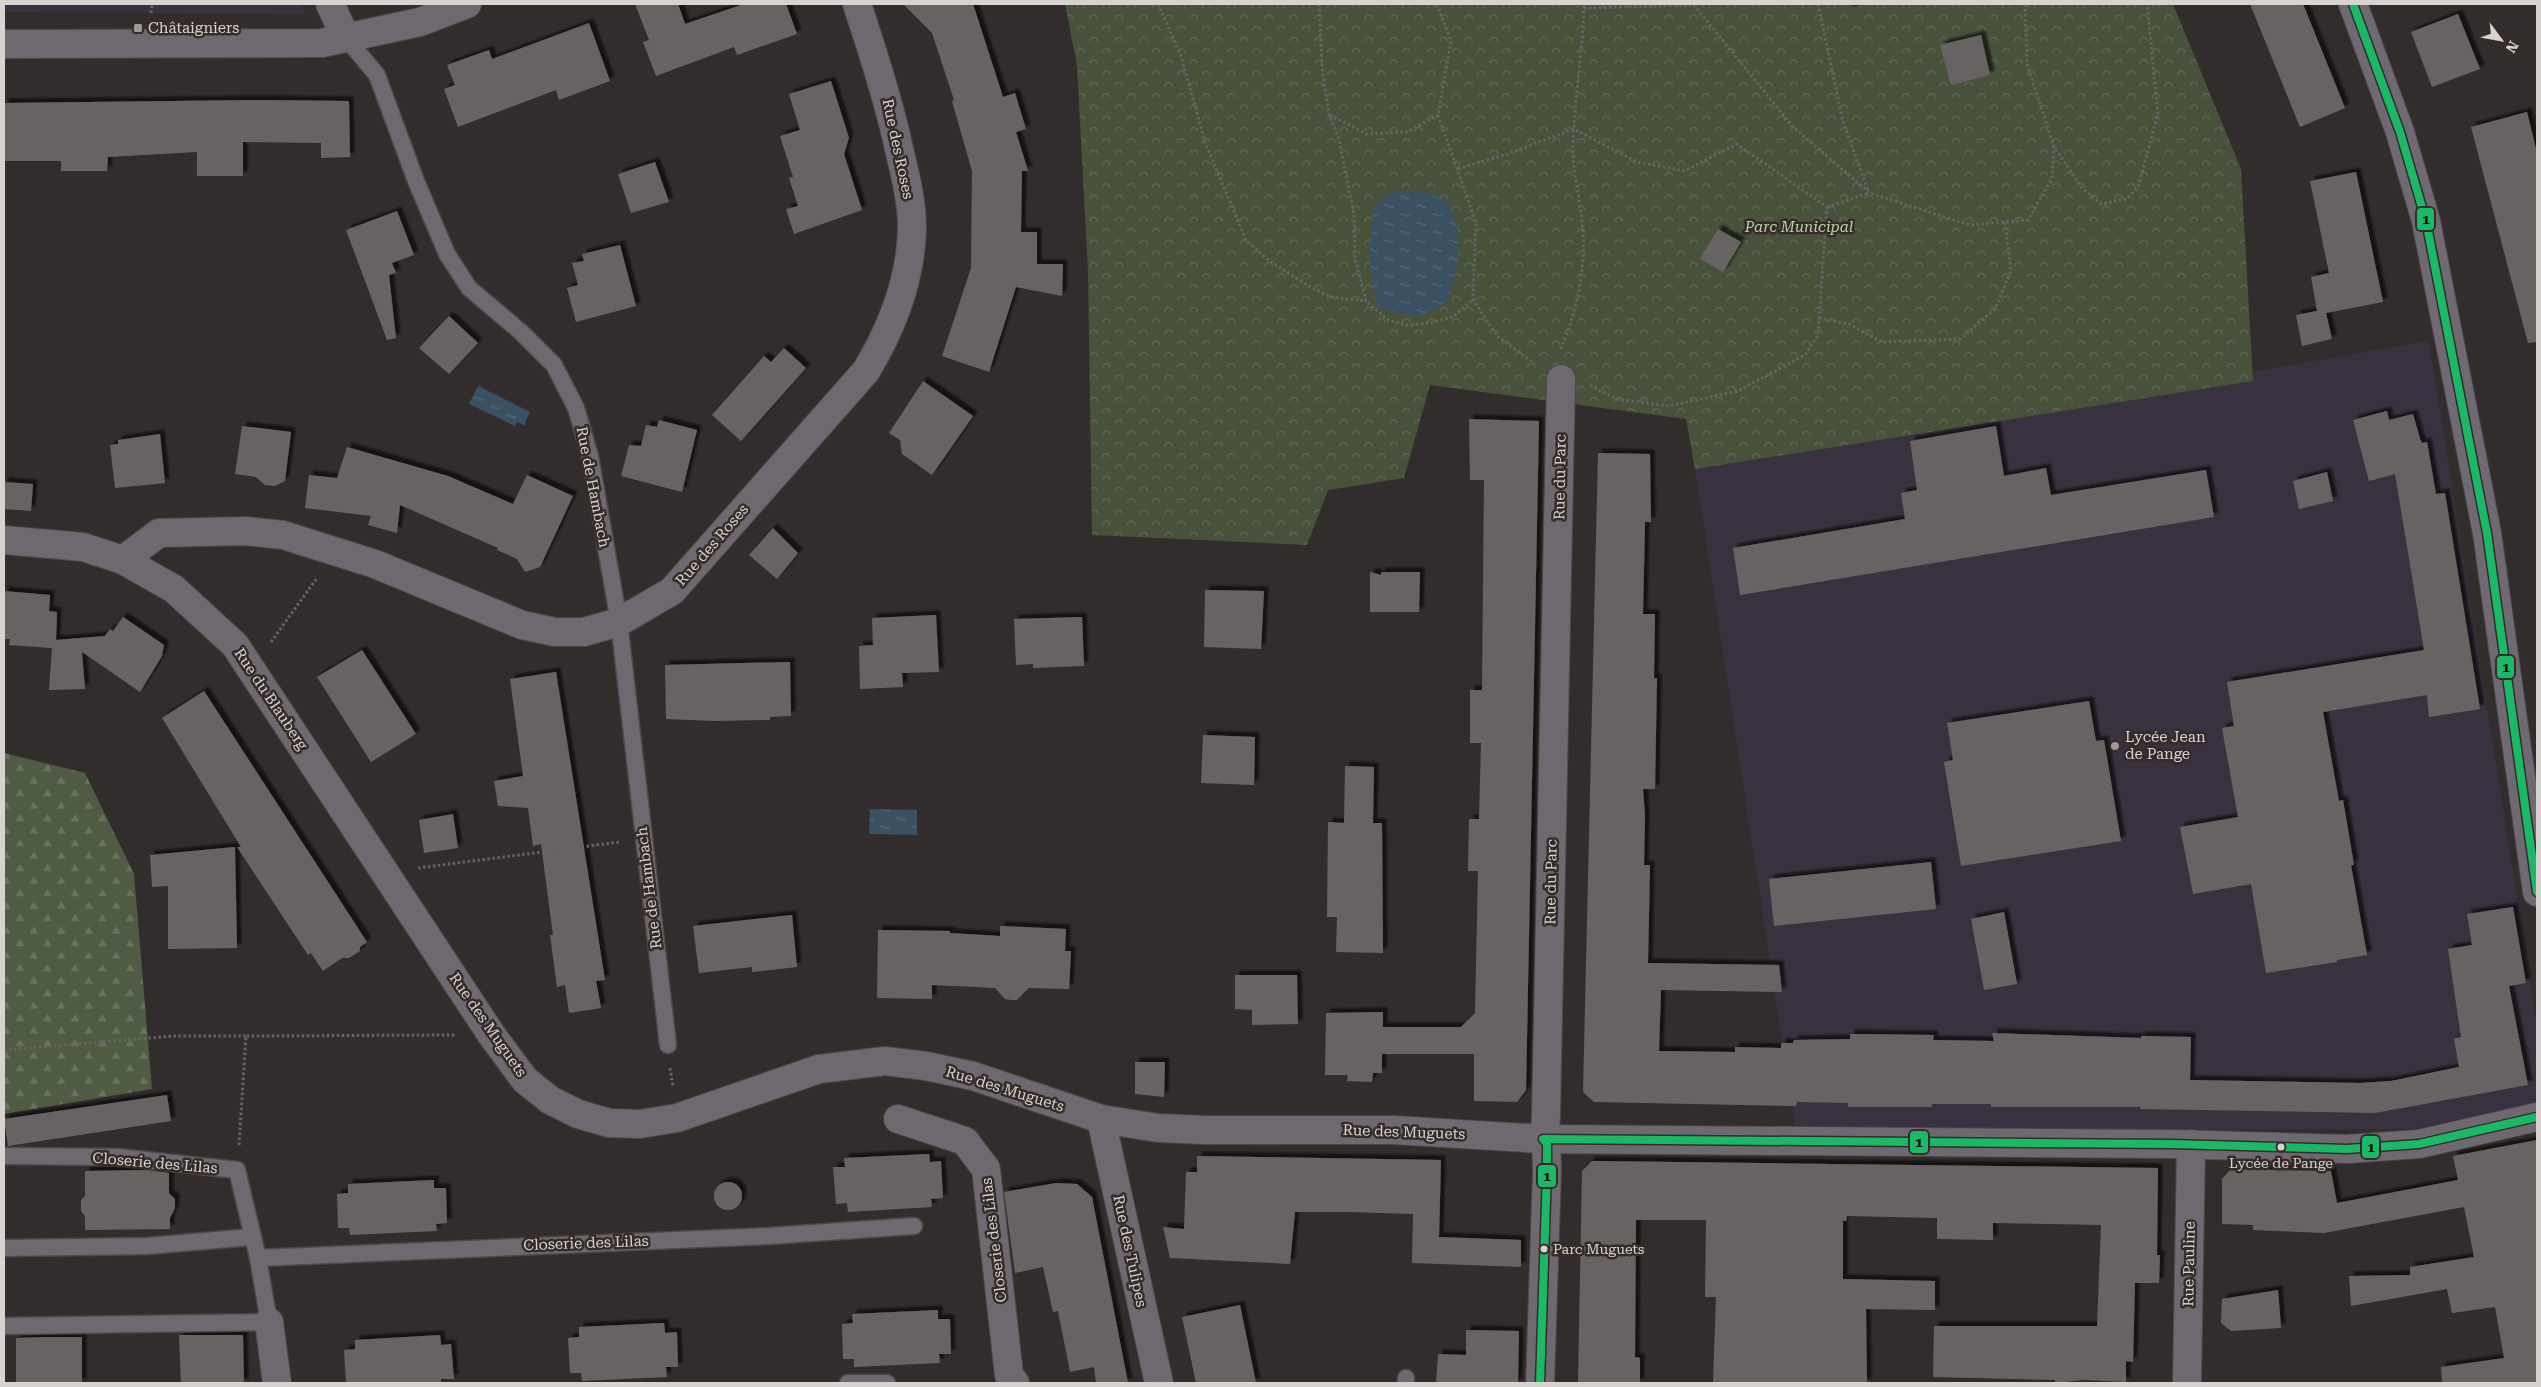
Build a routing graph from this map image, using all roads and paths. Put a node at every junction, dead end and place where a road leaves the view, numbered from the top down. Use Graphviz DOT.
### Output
graph roads {
  1 [pos="330,4"];
  2 [pos="467,4"];
  3 [pos="857,4"];
  4 [pos="1158,4"];
  5 [pos="1319,4"];
  6 [pos="1437,4"];
  7 [pos="1818,4"];
  8 [pos="2025,4"];
  9 [pos="2147,4"];
  10 [pos="2353,4"];
  11 [pos="1658,5"];
  12 [pos="1584,6"];
  13 [pos="1627,6"];
  14 [pos="346,38"];
  15 [pos="4,44"];
  16 [pos="1329,114"];
  17 [pos="1438,115"];
  18 [pos="1574,128"];
  19 [pos="2054,147"];
  20 [pos="1458,169"];
  21 [pos="1870,193"];
  22 [pos="1827,207"];
  23 [pos="2005,222"];
  24 [pos="1473,299"];
  25 [pos="1366,302"];
  26 [pos="1819,318"];
  27 [pos="1561,349"];
  28 [pos="1561,378"];
  29 [pos="1616,399"];
  30 [pos="4,540"];
  31 [pos="336,551"];
  32 [pos="123,560"];
  33 [pos="619,622"];
  34 [pos="251,668"];
  35 [pos="643,839"];
  36 [pos="385,872"];
  37 [pos="2537,892"];
  38 [pos="435,947"];
  39 [pos="491,1034"];
  40 [pos="246,1036"];
  41 [pos="668,1045"];
  42 [pos="4,1050"];
  43 [pos="2537,1117"];
  44 [pos="898,1119"];
  45 [pos="1101,1119"];
  46 [pos="1543,1139"];
  47 [pos="2191,1144"];
  48 [pos="4,1156"];
  49 [pos="237,1170"];
  50 [pos="914,1226"];
  51 [pos="252,1237"];
  52 [pos="4,1248"];
  53 [pos="258,1258"];
  54 [pos="269,1322"];
  55 [pos="4,1326"];
  56 [pos="277,1383"];
  57 [pos="848,1383"];
  58 [pos="887,1383"];
  59 [pos="1014,1383"];
  60 [pos="1159,1383"];
  61 [pos="1540,1383"];
  62 [pos="2187,1383"];
  1 -- 14 [label="street, Rue de Hambach"];
  2 -- 14 [label="street"];
  3 -- 33 [label="street, Rue des Roses"];
  4 -- 25 [label="path"];
  5 -- 16 [label="path"];
  6 -- 17 [label="path"];
  7 -- 21 [label="path"];
  8 -- 19 [label="path"];
  9 -- 19 [label="path"];
  10 -- 37 [label="main road"];
  11 -- 13 [label="path"];
  11 -- 21 [label="path"];
  12 -- 13 [label="path"];
  12 -- 18 [label="path"];
  14 -- 15 [label="street"];
  14 -- 33 [label="lane, Rue de Hambach"];
  16 -- 17 [label="path"];
  16 -- 25 [label="path"];
  17 -- 20 [label="path"];
  18 -- 20 [label="path"];
  18 -- 22 [label="path"];
  18 -- 27 [label="path"];
  19 -- 23 [label="path"];
  20 -- 24 [label="path"];
  21 -- 22 [label="path"];
  21 -- 23 [label="path"];
  22 -- 26 [label="path"];
  23 -- 26 [label="path"];
  24 -- 25 [label="path"];
  24 -- 28 [label="path"];
  26 -- 29 [label="path"];
  28 -- 46 [label="street, Rue du Parc"];
  30 -- 32 [label="street, Rue du Blauberg"];
  31 -- 32 [label="street, Rue des Roses"];
  31 -- 33 [label="street, Rue des Roses"];
  31 -- 34 [label="path"];
  32 -- 34 [label="street, Rue du Blauberg"];
  33 -- 35 [label="lane, Rue de Hambach"];
  34 -- 36 [label="street, Rue du Blauberg"];
  35 -- 36 [label="path"];
  35 -- 41 [label="lane, Rue de Hambach"];
  36 -- 38 [label="street, Rue du Blauberg"];
  38 -- 39 [label="street, Rue des Muguets"];
  39 -- 40 [label="path"];
  39 -- 45 [label="street, Rue des Muguets"];
  40 -- 42 [label="path"];
  40 -- 49 [label="path"];
  43 -- 47 [label="street, Rue des Muguets"];
  44 -- 59 [label="street, Closerie des Lilas"];
  45 -- 46 [label="street, Rue des Muguets"];
  45 -- 60 [label="street, Rue des Tulipes"];
  46 -- 47 [label="street, Rue des Muguets"];
  46 -- 61 [label="street, Rue du Parc"];
  47 -- 62 [label="street, Rue Pauline"];
  48 -- 49 [label="lane, Closerie des Lilas"];
  49 -- 51 [label="lane, Closerie des Lilas"];
  50 -- 53 [label="lane, Closerie des Lilas"];
  51 -- 52 [label="lane"];
  51 -- 53 [label="lane, Closerie des Lilas"];
  53 -- 54 [label="lane, Closerie des Lilas"];
  54 -- 55 [label="lane"];
  54 -- 56 [label="street, Closerie des Lilas"];
  57 -- 58 [label="lane"];
}
